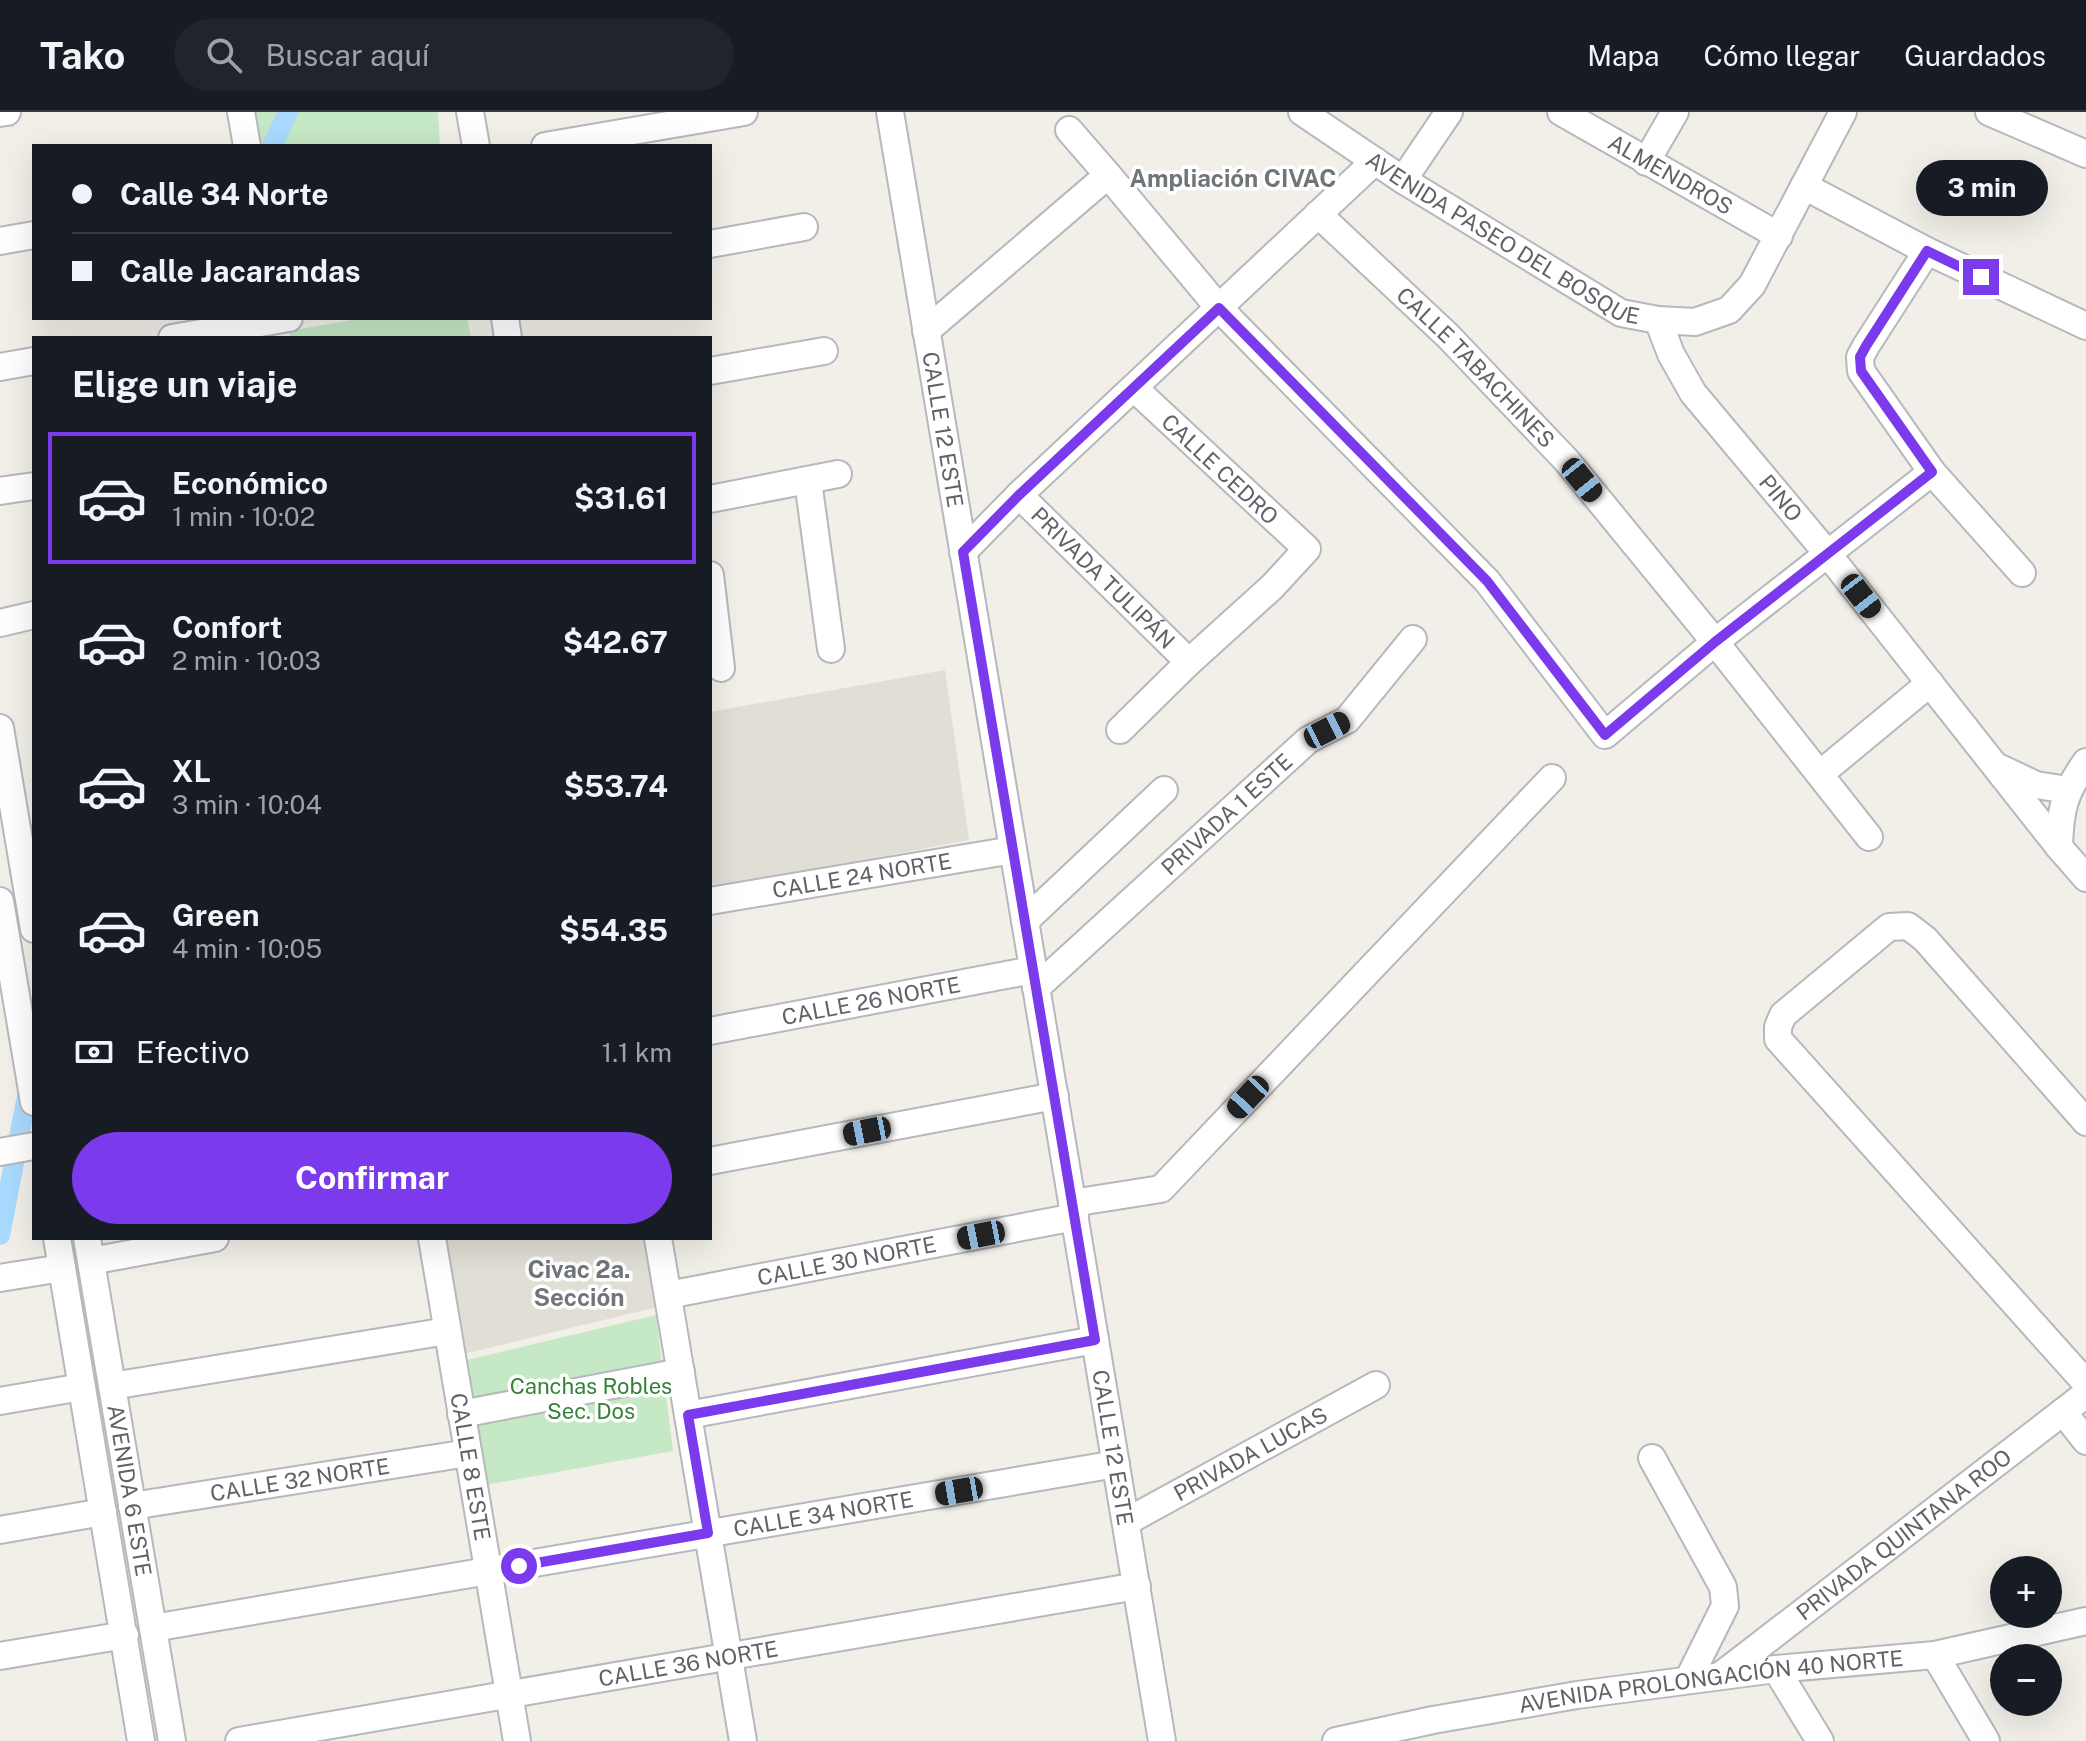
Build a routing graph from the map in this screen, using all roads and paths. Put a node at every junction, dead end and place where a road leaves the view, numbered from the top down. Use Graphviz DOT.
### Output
graph roads {
  1 [pos="7,112"];
  2 [pos="241,112"];
  3 [pos="470,112"];
  4 [pos="744,112"];
  5 [pos="890,112"];
  6 [pos="1302,112"];
  7 [pos="1449,112"];
  8 [pos="1561,112"];
  9 [pos="1675,112"];
  10 [pos="1843,112"];
  11 [pos="1989,112"];
  12 [pos="0,113"];
  13 [pos="1069,130"];
  14 [pos="247,144"];
  15 [pos="476,144"];
  16 [pos="557,144"];
  17 [pos="2086,154"];
  18 [pos="1375,161"];
  19 [pos="1646,162"];
  20 [pos="1108,175"];
  21 [pos="1403,180"];
  22 [pos="1804,186"];
  23 [pos="1318,214"];
  24 [pos="804,227"];
  25 [pos="32,235"];
  26 [pos="1779,236"];
  27 [pos="0,241"];
  28 [pos="712,244"];
  29 [pos="1927,251"];
  30 [pos="1219,308"];
  31 [pos="1658,320"];
  32 [pos="281,324"];
  33 [pos="2086,326"];
  34 [pos="926,331"];
  35 [pos="188,336"];
  36 [pos="824,351"];
  37 [pos="32,361"];
  38 [pos="0,367"];
  39 [pos="712,371"];
  40 [pos="1134,388"];
  41 [pos="1932,472"];
  42 [pos="838,474"];
  43 [pos="808,481"];
  44 [pos="32,486"];
  45 [pos="0,491"];
  46 [pos="1019,495"];
  47 [pos="712,499"];
  48 [pos="963,552"];
  49 [pos="1827,553"];
  50 [pos="2022,573"];
  51 [pos="712,592"];
  52 [pos="32,615"];
  53 [pos="0,623"];
  54 [pos="1413,639"];
  55 [pos="1715,642"];
  56 [pos="831,649"];
  57 [pos="1189,662"];
  58 [pos="721,668"];
  59 [pos="1930,683"];
  60 [pos="0,728"];
  61 [pos="1120,730"];
  62 [pos="2086,762"];
  63 [pos="1994,764"];
  64 [pos="1820,774"];
  65 [pos="1552,778"];
  66 [pos="1164,790"];
  67 [pos="2068,790"];
  68 [pos="1869,837"];
  69 [pos="2059,847"];
  70 [pos="1013,850"];
  71 [pos="11,861"];
  72 [pos="2086,878"];
  73 [pos="0,901"];
  74 [pos="712,901"];
  75 [pos="1025,921"];
  76 [pos="32,923"];
  77 [pos="1035,979"];
  78 [pos="10,1024"];
  79 [pos="712,1031"];
  80 [pos="32,1096"];
  81 [pos="1055,1096"];
  82 [pos="2086,1122"];
  83 [pos="32,1146"];
  84 [pos="0,1152"];
  85 [pos="712,1161"];
  86 [pos="1074,1210"];
  87 [pos="57,1240"];
  88 [pos="194,1240"];
  89 [pos="432,1240"];
  90 [pos="658,1240"];
  91 [pos="89,1250"];
  92 [pos="62,1268"];
  93 [pos="0,1278"];
  94 [pos="668,1295"];
  95 [pos="99,1307"];
  96 [pos="71,1316"];
  97 [pos="447,1331"];
  98 [pos="1095,1340"];
  99 [pos="681,1372"];
  100 [pos="2086,1383"];
  101 [pos="1376,1385"];
  102 [pos="112,1386"];
  103 [pos="82,1387"];
  104 [pos="2086,1394"];
  105 [pos="0,1401"];
  106 [pos="2063,1412"];
  107 [pos="461,1414"];
  108 [pos="688,1415"];
  109 [pos="2086,1441"];
  110 [pos="468,1453"];
  111 [pos="1652,1458"];
  112 [pos="1116,1464"];
  113 [pos="132,1506"];
  114 [pos="103,1512"];
  115 [pos="1126,1522"];
  116 [pos="0,1530"];
  117 [pos="708,1533"];
  118 [pos="488,1571"];
  119 [pos="1137,1586"];
  120 [pos="2084,1624"];
  121 [pos="153,1628"];
  122 [pos="125,1635"];
  123 [pos="1935,1655"];
  124 [pos="0,1656"];
  125 [pos="729,1657"];
  126 [pos="1776,1669"];
  127 [pos="1720,1676"];
  128 [pos="1688,1680"];
  129 [pos="509,1694"];
  130 [pos="141,1741"];
  131 [pos="172,1741"];
  132 [pos="239,1741"];
  133 [pos="517,1741"];
  134 [pos="743,1741"];
  135 [pos="1162,1741"];
  136 [pos="1336,1741"];
  137 [pos="1820,1741"];
  138 [pos="1986,1741"];
  1 -- 12 [label="street"];
  2 -- 14 [label="street"];
  3 -- 15 [label="street"];
  4 -- 16 [label="street"];
  5 -- 34 [label="street, CALLE 12 ESTE"];
  6 -- 18 [label="street"];
  7 -- 21 [label="street"];
  8 -- 19 [label="street, ALMENDROS"];
  9 -- 19 [label="street"];
  10 -- 22 [label="street, AVENIDA PASEO DEL BOSQUE"];
  11 -- 17 [label="street"];
  13 -- 20 [label="street"];
  18 -- 21 [label="street, AVENIDA PASEO DEL BOSQUE"];
  18 -- 23 [label="street, AVENIDA PASEO DEL BOSQUE"];
  19 -- 26 [label="street, ALMENDROS"];
  20 -- 30 [label="street"];
  20 -- 34 [label="street"];
  21 -- 31 [label="street, AVENIDA PASEO DEL BOSQUE"];
  22 -- 26 [label="street, AVENIDA PASEO DEL BOSQUE"];
  22 -- 29 [label="street"];
  23 -- 30 [label="street, AVENIDA PASEO DEL BOSQUE"];
  23 -- 55 [label="street, CALLE TABACHINES"];
  24 -- 28 [label="street"];
  25 -- 27 [label="street"];
  26 -- 31 [label="street, AVENIDA PASEO DEL BOSQUE"];
  29 -- 33 [label="street"];
  29 -- 41 [label="street"];
  30 -- 40 [label="street, AVENIDA PASEO DEL BOSQUE"];
  30 -- 55 [label="street"];
  31 -- 49 [label="street, PINO"];
  32 -- 35 [label="street"];
  34 -- 48 [label="street, CALLE 12 ESTE"];
  36 -- 39 [label="street"];
  37 -- 38 [label="street"];
  40 -- 46 [label="street, AVENIDA PASEO DEL BOSQUE"];
  40 -- 57 [label="street, CALLE CEDRO"];
  41 -- 49 [label="street"];
  41 -- 50 [label="street"];
  42 -- 43 [label="street"];
  43 -- 47 [label="street"];
  43 -- 56 [label="street"];
  44 -- 45 [label="street"];
  46 -- 48 [label="street, AVENIDA PASEO DEL BOSQUE"];
  46 -- 57 [label="street, PRIVADA TULIPÁN"];
  48 -- 70 [label="street, CALLE 12 ESTE"];
  49 -- 55 [label="street"];
  49 -- 59 [label="street, PINO"];
  51 -- 58 [label="street"];
  52 -- 53 [label="street"];
  54 -- 77 [label="street, PRIVADA 1 ESTE"];
  55 -- 64 [label="street, CALLE TABACHINES"];
  57 -- 61 [label="street"];
  59 -- 63 [label="street, PINO"];
  59 -- 64 [label="street"];
  60 -- 71 [label="street"];
  62 -- 67 [label="street"];
  63 -- 67 [label="street"];
  63 -- 69 [label="street, PINO"];
  64 -- 68 [label="street, CALLE TABACHINES"];
  65 -- 86 [label="street, CALLE 30 NORTE"];
  66 -- 75 [label="street"];
  67 -- 69 [label="street"];
  69 -- 72 [label="street, PINO"];
  70 -- 74 [label="street, CALLE 24 NORTE"];
  70 -- 75 [label="street, CALLE 12 ESTE"];
  71 -- 76 [label="street"];
  73 -- 78 [label="street"];
  75 -- 77 [label="street, CALLE 12 ESTE"];
  77 -- 79 [label="street, CALLE 26 NORTE"];
  77 -- 81 [label="street, CALLE 12 ESTE"];
  78 -- 80 [label="street"];
  81 -- 85 [label="street"];
  81 -- 86 [label="street, CALLE 12 ESTE"];
  82 -- 100 [label="street"];
  83 -- 84 [label="street"];
  86 -- 94 [label="street, CALLE 30 NORTE"];
  86 -- 98 [label="street, CALLE 12 ESTE"];
  87 -- 92 [label="street, AVENIDA 6 ESTE"];
  88 -- 91 [label="street"];
  89 -- 97 [label="street, CALLE 8 ESTE"];
  90 -- 94 [label="street"];
  91 -- 95 [label="street, AVENIDA 6 ESTE"];
  92 -- 93 [label="street"];
  92 -- 96 [label="street, AVENIDA 6 ESTE"];
  94 -- 99 [label="street"];
  95 -- 96 [label="street"];
  95 -- 102 [label="street, AVENIDA 6 ESTE"];
  96 -- 103 [label="street, AVENIDA 6 ESTE"];
  97 -- 102 [label="street"];
  97 -- 107 [label="street, CALLE 8 ESTE"];
  98 -- 108 [label="street"];
  98 -- 112 [label="street, CALLE 12 ESTE"];
  99 -- 107 [label="street"];
  99 -- 108 [label="street"];
  101 -- 115 [label="street, PRIVADA LUCAS"];
  102 -- 113 [label="street, AVENIDA 6 ESTE"];
  103 -- 105 [label="street"];
  103 -- 114 [label="street, AVENIDA 6 ESTE"];
  104 -- 106 [label="street, PRIVADA QUINTANA ROO"];
  106 -- 109 [label="street"];
  106 -- 127 [label="street, PRIVADA QUINTANA ROO"];
  107 -- 110 [label="street, CALLE 8 ESTE"];
  108 -- 117 [label="street"];
  110 -- 113 [label="street, CALLE 32 NORTE"];
  110 -- 118 [label="street, CALLE 8 ESTE"];
  111 -- 128 [label="street"];
  112 -- 115 [label="street, CALLE 12 ESTE"];
  112 -- 117 [label="street, CALLE 34 NORTE"];
  113 -- 121 [label="street, AVENIDA 6 ESTE"];
  114 -- 116 [label="street"];
  114 -- 122 [label="street, AVENIDA 6 ESTE"];
  115 -- 119 [label="street, CALLE 12 ESTE"];
  117 -- 118 [label="street, CALLE 34 NORTE"];
  117 -- 125 [label="street"];
  118 -- 121 [label="street, CALLE 34 NORTE"];
  118 -- 129 [label="street, CALLE 8 ESTE"];
  119 -- 125 [label="street, CALLE 36 NORTE"];
  119 -- 135 [label="street, CALLE 12 ESTE"];
  120 -- 123 [label="street, AVENIDA PROLONGACIÓN 40 NORTE"];
  121 -- 131 [label="street, AVENIDA 6 ESTE"];
  122 -- 124 [label="street"];
  122 -- 130 [label="street, AVENIDA 6 ESTE"];
  123 -- 126 [label="street, AVENIDA PROLONGACIÓN 40 NORTE"];
  123 -- 138 [label="street"];
  125 -- 129 [label="street, CALLE 36 NORTE"];
  125 -- 134 [label="street"];
  126 -- 127 [label="street, AVENIDA PROLONGACIÓN 40 NORTE"];
  126 -- 137 [label="street"];
  127 -- 128 [label="street, AVENIDA PROLONGACIÓN 40 NORTE"];
  128 -- 136 [label="street, AVENIDA PROLONGACIÓN 40 NORTE"];
  129 -- 132 [label="street, CALLE 36 NORTE"];
  129 -- 133 [label="street, CALLE 8 ESTE"];
}
